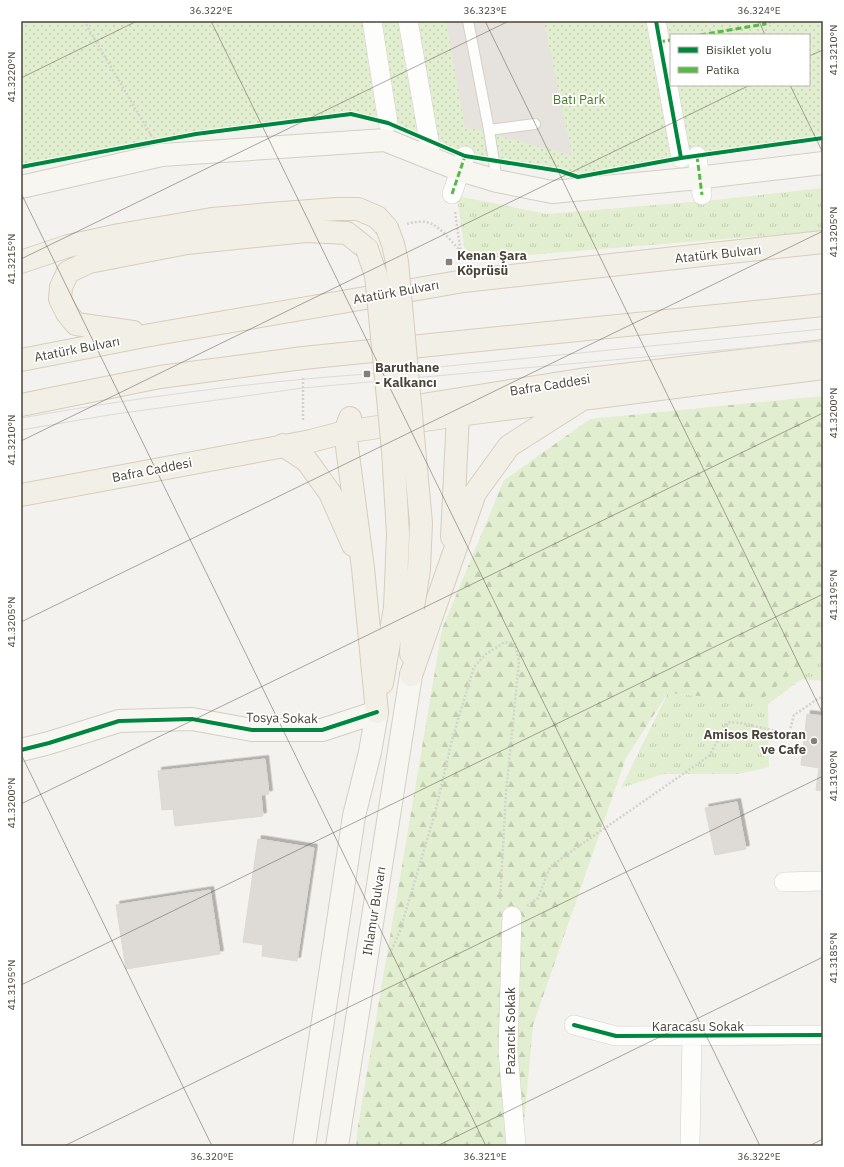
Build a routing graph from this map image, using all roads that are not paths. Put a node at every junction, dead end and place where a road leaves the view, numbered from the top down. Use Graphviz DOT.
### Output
graph roads {
  1 [pos="372,21"];
  2 [pos="408,21"];
  3 [pos="468,21"];
  4 [pos="656,21"];
  5 [pos="670,79"];
  6 [pos="672,86"];
  7 [pos="388,123"];
  8 [pos="535,124"];
  9 [pos="489,130"];
  10 [pos="430,158"];
  11 [pos="463,163"];
  12 [pos="823,163"];
  13 [pos="497,181"];
  14 [pos="701,186"];
  15 [pos="21,188"];
  16 [pos="452,194"];
  17 [pos="823,242"];
  18 [pos="21,262"];
  19 [pos="823,305"];
  20 [pos="150,334"];
  21 [pos="823,351"];
  22 [pos="21,360"];
  23 [pos="823,368"];
  24 [pos="584,399"];
  25 [pos="21,405"];
  26 [pos="452,408"];
  27 [pos="348,424"];
  28 [pos="283,445"];
  29 [pos="21,495"];
  30 [pos="451,560"];
  31 [pos="363,568"];
  32 [pos="404,608"];
  33 [pos="411,675"];
  34 [pos="377,712"];
  35 [pos="21,750"];
  36 [pos="823,881"];
  37 [pos="784,882"];
  38 [pos="512,916"];
  39 [pos="574,1025"];
  40 [pos="823,1036"];
  41 [pos="692,1037"];
  42 [pos="304,1146"];
  43 [pos="337,1146"];
  44 [pos="516,1146"];
  45 [pos="690,1146"];
  1 -- 7 [label="street"];
  2 -- 10 [label="street"];
  3 -- 9 [label="lane"];
  4 -- 5 [label="street"];
  6 -- 14 [label="street"];
  8 -- 9 [label="lane"];
  9 -- 13 [label="lane"];
  10 -- 11 [label="main road"];
  10 -- 15 [label="main road"];
  11 -- 13 [label="main road"];
  11 -- 16 [label="street"];
  12 -- 14 [label="main road"];
  13 -- 14 [label="main road"];
  17 -- 20 [label="main road, Atatürk Bulvarı"];
  18 -- 32 [label="main road, bridge"];
  19 -- 25 [label="main road"];
  20 -- 22 [label="main road, Atatürk Bulvarı"];
  20 -- 32 [label="main road, bridge"];
  21 -- 26 [label="main road, Bafra Caddesi"];
  23 -- 24 [label="main road, Bafra Caddesi"];
  24 -- 26 [label="main road, Bafra Caddesi"];
  24 -- 30 [label="main road"];
  26 -- 27 [label="main road, Bafra Caddesi"];
  26 -- 30 [label="main road"];
  27 -- 28 [label="main road, Bafra Caddesi"];
  27 -- 28 [label="main road, Bafra Caddesi"];
  27 -- 31 [label="main road"];
  28 -- 29 [label="main road, Bafra Caddesi"];
  28 -- 31 [label="main road"];
  30 -- 33 [label="main road"];
  31 -- 34 [label="main road"];
  32 -- 33 [label="main road"];
  32 -- 34 [label="main road"];
  33 -- 43 [label="main road, Ihlamur Bulvarı"];
  34 -- 35 [label="main road, Tosya Sokak"];
  34 -- 42 [label="main road"];
  36 -- 37 [label="street"];
  38 -- 44 [label="street, Pazarcık Sokak"];
  39 -- 41 [label="street, Karacasu Sokak"];
  40 -- 41 [label="street, Karacasu Sokak"];
  41 -- 45 [label="street"];
}
